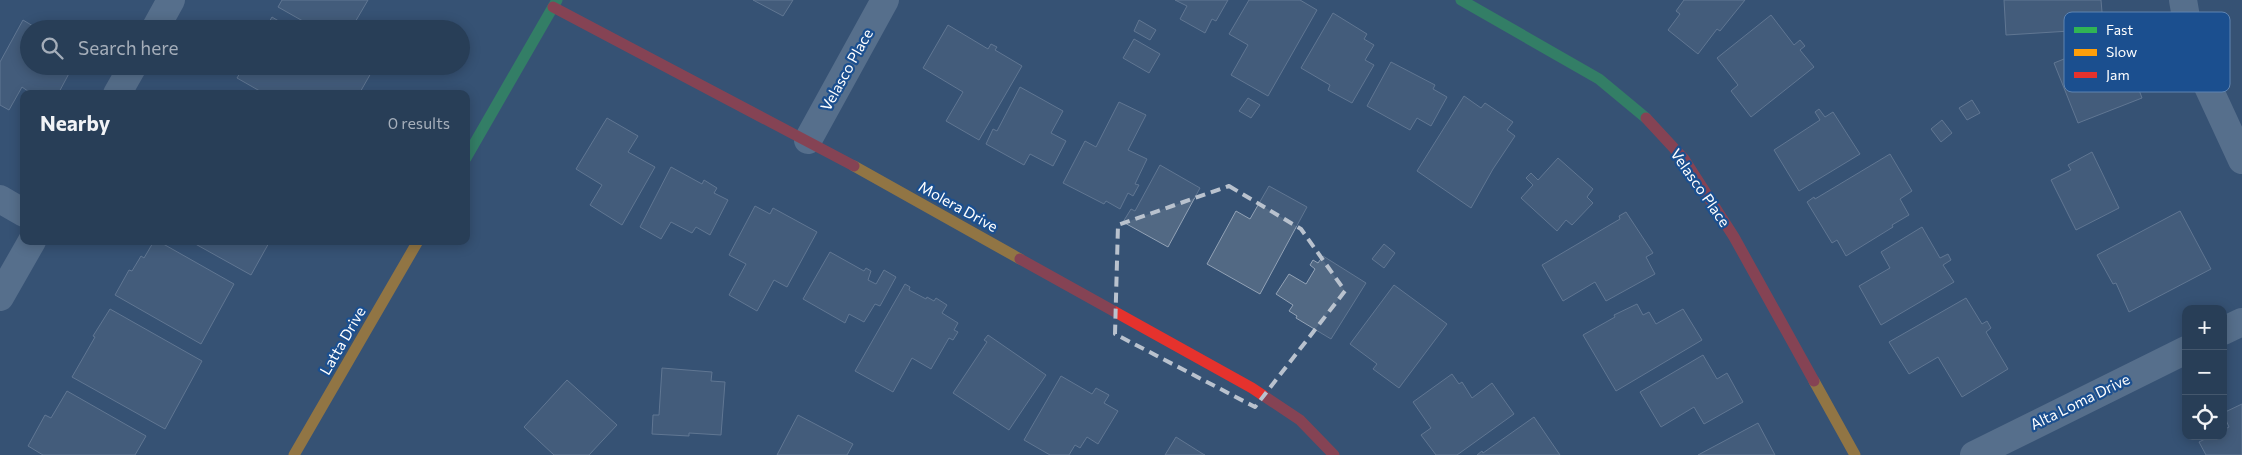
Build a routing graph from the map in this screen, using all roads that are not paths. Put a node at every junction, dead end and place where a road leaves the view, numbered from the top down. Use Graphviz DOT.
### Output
graph roads {
  1 [pos="172,0"];
  2 [pos="885,0"];
  3 [pos="1461,0"];
  4 [pos="555,4"];
  5 [pos="160,20"];
  6 [pos="128,75"];
  7 [pos="119,90"];
  8 [pos="2211,92"];
  9 [pos="808,140"];
  10 [pos="470,151"];
  11 [pos="2242,160"];
  12 [pos="0,199"];
  13 [pos="20,210"];
  14 [pos="30,245"];
  15 [pos="416,245"];
  16 [pos="0,297"];
  17 [pos="2242,322"];
  18 [pos="2227,329"];
  19 [pos="2182,352"];
  20 [pos="294,455"];
  21 [pos="1334,455"];
  22 [pos="1855,455"];
  23 [pos="1974,455"];
  1 -- 5 [label="street"];
  2 -- 9 [label="street, Velasco Place"];
  3 -- 22 [label="street, Velasco Place"];
  4 -- 9 [label="street, Molera Drive"];
  4 -- 10 [label="street"];
  6 -- 7 [label="street"];
  8 -- 11 [label="street"];
  9 -- 21 [label="street, Molera Drive"];
  12 -- 13 [label="street"];
  14 -- 16 [label="street"];
  15 -- 20 [label="street, Latta Drive"];
  17 -- 18 [label="street"];
  19 -- 23 [label="street, Alta Loma Drive"];
}
